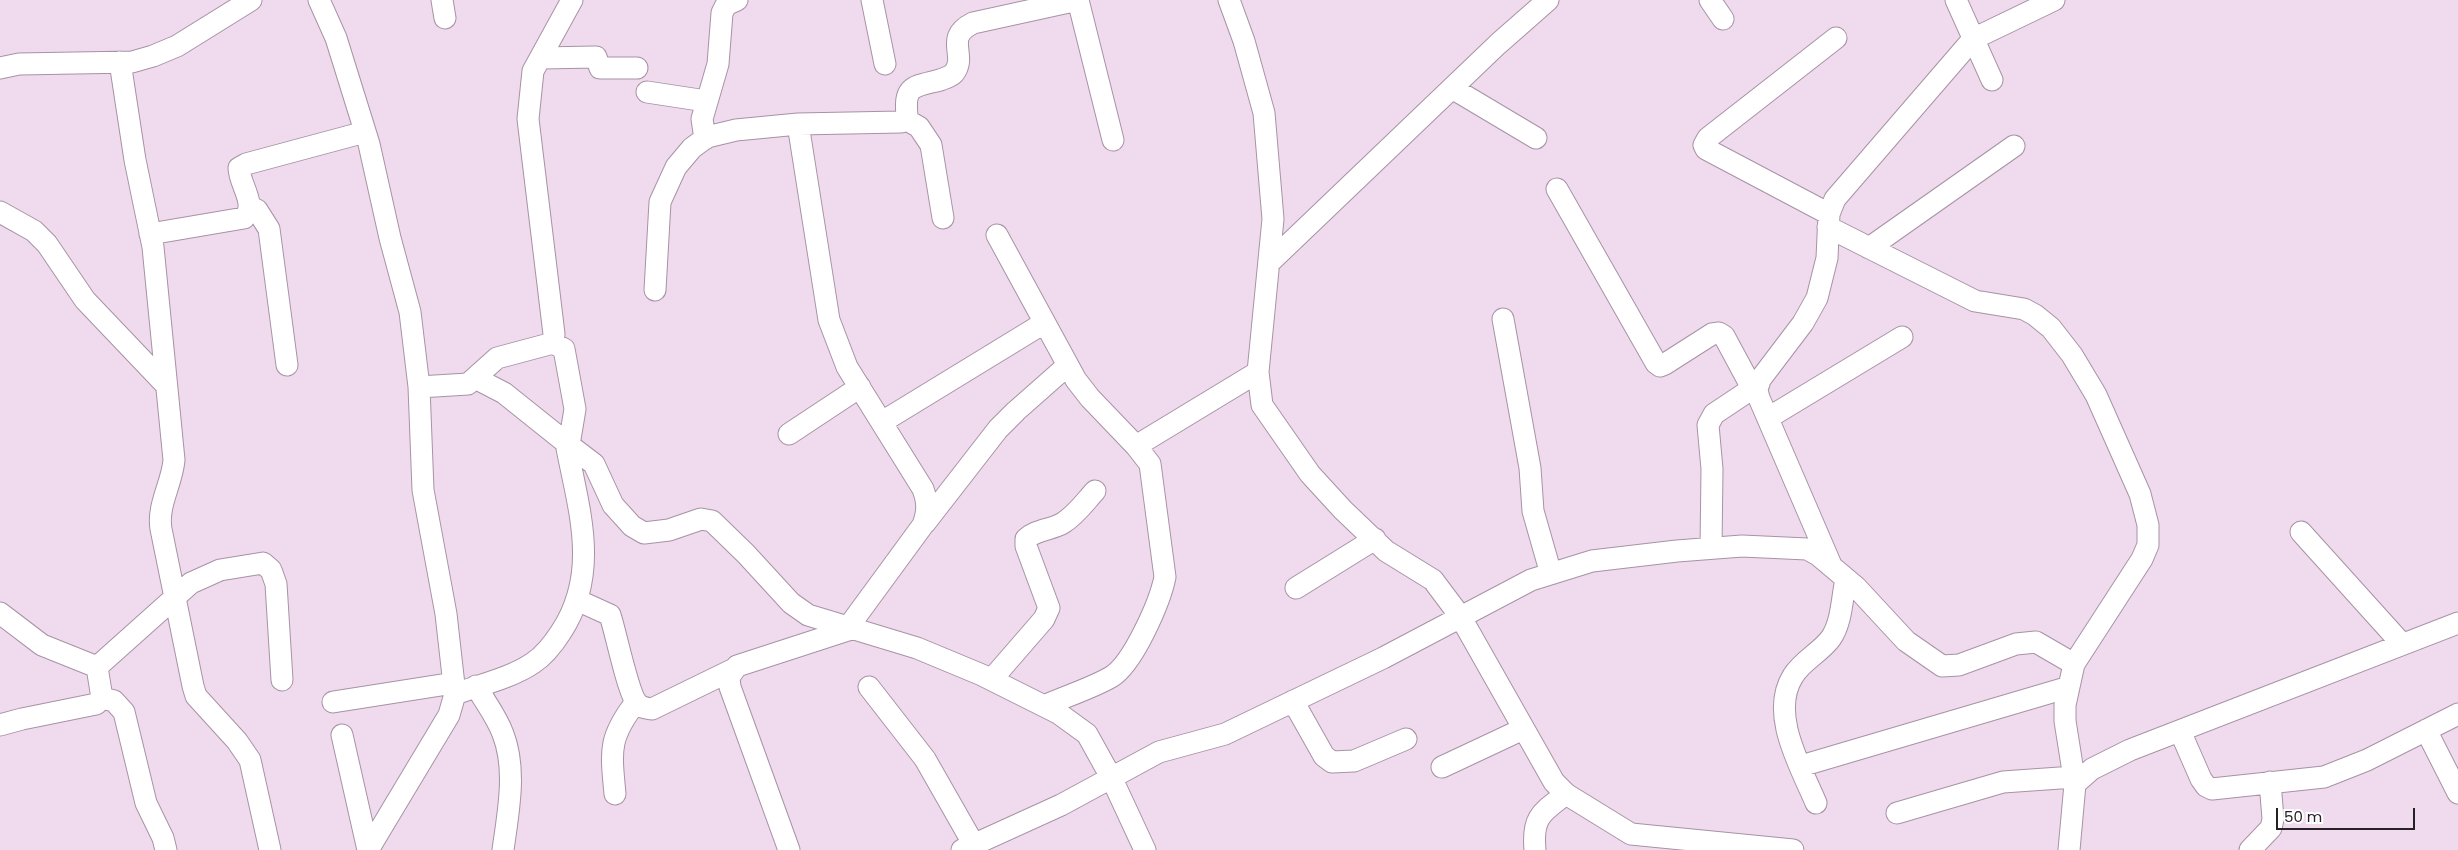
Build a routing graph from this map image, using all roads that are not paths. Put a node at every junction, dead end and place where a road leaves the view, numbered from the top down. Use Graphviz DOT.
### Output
graph roads {
  1 [pos="251,0"];
  2 [pos="319,0"];
  3 [pos="572,0"];
  4 [pos="737,0"];
  5 [pos="872,0"];
  6 [pos="1078,0"];
  7 [pos="1229,0"];
  8 [pos="1548,0"];
  9 [pos="1710,0"];
  10 [pos="1956,0"];
  11 [pos="2054,0"];
  12 [pos="1723,19"];
  13 [pos="1836,38"];
  14 [pos="1973,39"];
  15 [pos="540,58"];
  16 [pos="120,62"];
  17 [pos="885,64"];
  18 [pos="0,68"];
  19 [pos="637,68"];
  20 [pos="1992,80"];
  21 [pos="1452,88"];
  22 [pos="647,92"];
  23 [pos="706,101"];
  24 [pos="905,119"];
  25 [pos="798,124"];
  26 [pos="365,132"];
  27 [pos="1536,138"];
  28 [pos="705,139"];
  29 [pos="1113,140"];
  30 [pos="2014,146"];
  31 [pos="1557,190"];
  32 [pos="250,206"];
  33 [pos="0,212"];
  34 [pos="943,218"];
  35 [pos="1829,220"];
  36 [pos="150,234"];
  37 [pos="997,235"];
  38 [pos="1869,248"];
  39 [pos="1269,263"];
  40 [pos="655,290"];
  41 [pos="1503,319"];
  42 [pos="1044,323"];
  43 [pos="1902,337"];
  44 [pos="552,343"];
  45 [pos="288,365"];
  46 [pos="1067,366"];
  47 [pos="1258,372"];
  48 [pos="475,378"];
  49 [pos="166,385"];
  50 [pos="1755,386"];
  51 [pos="419,387"];
  52 [pos="860,387"];
  53 [pos="1768,418"];
  54 [pos="882,422"];
  55 [pos="789,434"];
  56 [pos="567,444"];
  57 [pos="1136,446"];
  58 [pos="1095,491"];
  59 [pos="923,525"];
  60 [pos="2301,532"];
  61 [pos="1374,539"];
  62 [pos="1711,548"];
  63 [pos="1838,572"];
  64 [pos="1551,574"];
  65 [pos="1296,588"];
  66 [pos="175,596"];
  67 [pos="577,600"];
  68 [pos="0,613"];
  69 [pos="1460,616"];
  70 [pos="2458,622"];
  71 [pos="852,627"];
  72 [pos="2402,644"];
  73 [pos="2074,664"];
  74 [pos="97,667"];
  75 [pos="732,670"];
  76 [pos="992,679"];
  77 [pos="282,680"];
  78 [pos="476,686"];
  79 [pos="869,687"];
  80 [pos="2069,687"];
  81 [pos="454,688"];
  82 [pos="102,698"];
  83 [pos="1293,701"];
  84 [pos="333,702"];
  85 [pos="636,702"];
  86 [pos="1044,706"];
  87 [pos="2458,714"];
  88 [pos="0,725"];
  89 [pos="1523,729"];
  90 [pos="2426,730"];
  91 [pos="2180,731"];
  92 [pos="342,736"];
  93 [pos="1406,739"];
  94 [pos="1442,766"];
  95 [pos="1800,766"];
  96 [pos="1112,779"];
  97 [pos="2075,781"];
  98 [pos="2270,782"];
  99 [pos="2458,793"];
  100 [pos="615,794"];
  101 [pos="1566,794"];
  102 [pos="1816,803"];
  103 [pos="1897,813"];
  104 [pos="968,847"];
  105 [pos="166,850"];
  106 [pos="270,850"];
  107 [pos="503,850"];
  108 [pos="789,850"];
  109 [pos="1144,850"];
  110 [pos="1535,850"];
  111 [pos="1793,850"];
  112 [pos="2069,850"];
  113 [pos="2250,850"];
  1 -- 16 [label="street"];
  2 -- 26 [label="street"];
  3 -- 15 [label="street"];
  4 -- 23 [label="street"];
  5 -- 17 [label="street"];
  6 -- 24 [label="street"];
  6 -- 29 [label="street"];
  7 -- 39 [label="street"];
  8 -- 21 [label="street"];
  9 -- 12 [label="street"];
  10 -- 14 [label="street"];
  11 -- 14 [label="street"];
  13 -- 35 [label="street"];
  14 -- 20 [label="street"];
  14 -- 35 [label="street"];
  15 -- 19 [label="street"];
  15 -- 44 [label="street"];
  16 -- 18 [label="street"];
  16 -- 36 [label="street"];
  21 -- 27 [label="street"];
  21 -- 39 [label="street"];
  22 -- 23 [label="street"];
  23 -- 28 [label="street"];
  24 -- 25 [label="street"];
  24 -- 34 [label="street"];
  25 -- 28 [label="street"];
  25 -- 52 [label="street"];
  26 -- 32 [label="street"];
  26 -- 51 [label="street"];
  28 -- 40 [label="street"];
  30 -- 38 [label="street"];
  31 -- 50 [label="street"];
  32 -- 36 [label="street"];
  32 -- 45 [label="street"];
  33 -- 49 [label="street"];
  35 -- 38 [label="street"];
  35 -- 50 [label="street"];
  36 -- 49 [label="street"];
  37 -- 42 [label="street"];
  38 -- 73 [label="street"];
  39 -- 47 [label="street"];
  41 -- 64 [label="street"];
  42 -- 46 [label="street"];
  42 -- 54 [label="street"];
  43 -- 53 [label="street"];
  44 -- 48 [label="street"];
  44 -- 56 [label="street"];
  46 -- 57 [label="street"];
  46 -- 59 [label="street"];
  47 -- 57 [label="street"];
  47 -- 61 [label="street"];
  48 -- 51 [label="street"];
  48 -- 56 [label="street"];
  49 -- 66 [label="street"];
  50 -- 53 [label="street"];
  50 -- 62 [label="street"];
  51 -- 81 [label="street"];
  52 -- 54 [label="street"];
  52 -- 55 [label="street"];
  53 -- 63 [label="street"];
  54 -- 59 [label="street"];
  56 -- 67 [label="street"];
  56 -- 71 [label="street"];
  57 -- 86 [label="street"];
  58 -- 76 [label="street"];
  59 -- 71 [label="street"];
  60 -- 72 [label="street"];
  61 -- 65 [label="street"];
  61 -- 69 [label="street"];
  62 -- 63 [label="street"];
  62 -- 64 [label="street"];
  63 -- 73 [label="street"];
  63 -- 95 [label="street"];
  64 -- 69 [label="street"];
  66 -- 74 [label="street"];
  66 -- 77 [label="street"];
  66 -- 106 [label="street"];
  67 -- 78 [label="street"];
  67 -- 85 [label="street"];
  68 -- 74 [label="street"];
  69 -- 83 [label="street"];
  69 -- 89 [label="street"];
  70 -- 72 [label="street"];
  71 -- 75 [label="street"];
  71 -- 76 [label="street"];
  72 -- 91 [label="street"];
  73 -- 80 [label="street"];
  74 -- 82 [label="street"];
  75 -- 85 [label="street"];
  75 -- 108 [label="street"];
  76 -- 86 [label="street"];
  78 -- 81 [label="street"];
  78 -- 107 [label="street"];
  79 -- 104 [label="street"];
  80 -- 95 [label="street"];
  80 -- 97 [label="street"];
  81 -- 84 [label="street"];
  81 -- 92 [label="street"];
  82 -- 88 [label="street"];
  82 -- 105 [label="street"];
  83 -- 93 [label="street"];
  83 -- 96 [label="street"];
  85 -- 100 [label="street"];
  86 -- 96 [label="street"];
  87 -- 90 [label="street"];
  89 -- 94 [label="street"];
  89 -- 101 [label="street"];
  90 -- 98 [label="street"];
  90 -- 99 [label="street"];
  91 -- 97 [label="street"];
  91 -- 98 [label="street"];
  95 -- 102 [label="street"];
  96 -- 104 [label="street"];
  96 -- 109 [label="street"];
  97 -- 103 [label="street"];
  97 -- 112 [label="street"];
  98 -- 113 [label="street"];
  101 -- 110 [label="street"];
  101 -- 111 [label="street"];
}
